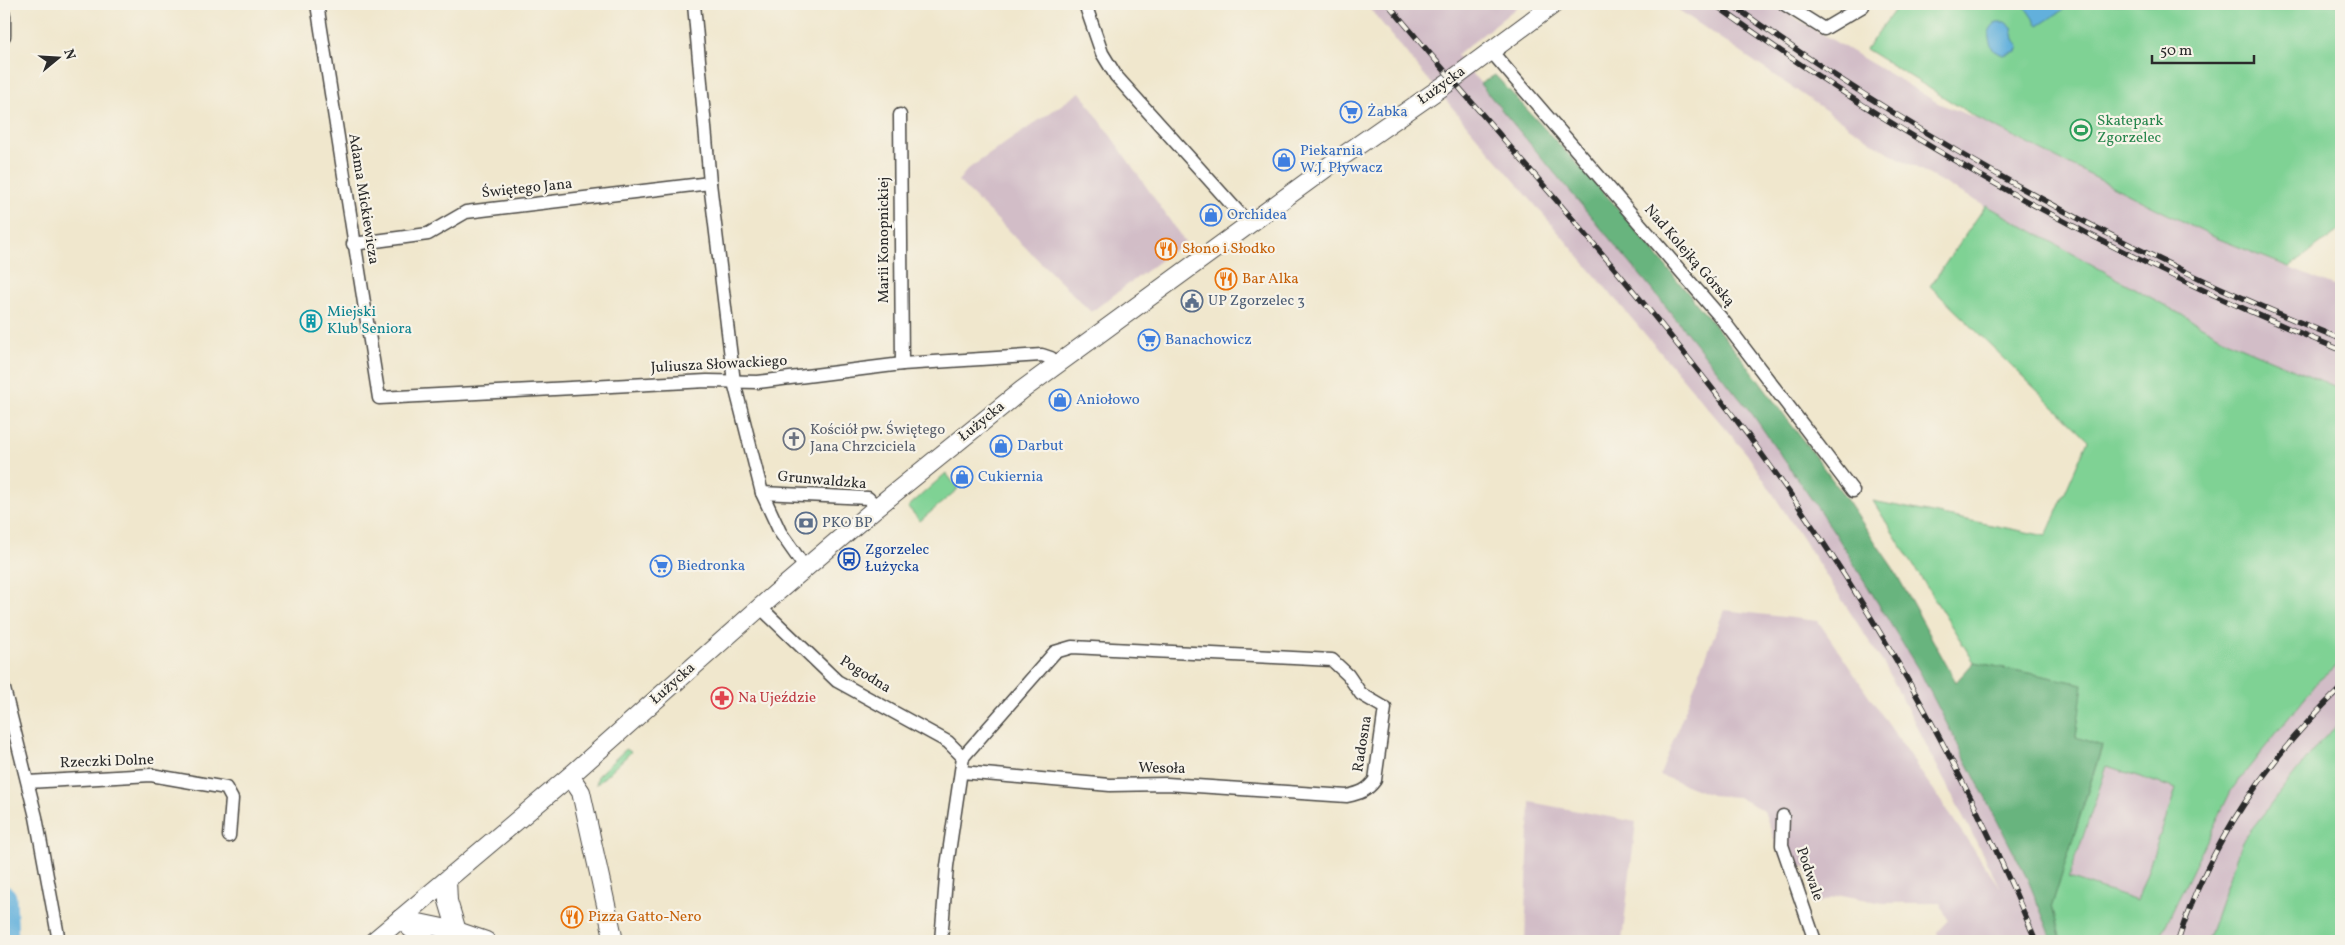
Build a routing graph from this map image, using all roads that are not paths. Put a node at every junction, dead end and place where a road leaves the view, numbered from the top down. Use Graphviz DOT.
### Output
graph roads {
  1 [pos="317,4"];
  2 [pos="694,4"];
  3 [pos="1085,4"];
  4 [pos="1554,4"];
  5 [pos="1784,4"];
  6 [pos="1862,6"];
  7 [pos="4,15"];
  8 [pos="4,36"];
  9 [pos="1490,50"];
  10 [pos="900,115"];
  11 [pos="710,183"];
  12 [pos="1250,225"];
  13 [pos="353,244"];
  14 [pos="902,364"];
  15 [pos="1056,364"];
  16 [pos="734,382"];
  17 [pos="379,398"];
  18 [pos="1853,491"];
  19 [pos="762,493"];
  20 [pos="877,507"];
  21 [pos="806,569"];
  22 [pos="760,607"];
  23 [pos="4,689"];
  24 [pos="963,757"];
  25 [pos="962,772"];
  26 [pos="570,776"];
  27 [pos="28,782"];
  28 [pos="1362,793"];
  29 [pos="1783,816"];
  30 [pos="229,836"];
  31 [pos="447,880"];
  32 [pos="400,919"];
  33 [pos="457,931"];
  34 [pos="58,941"];
  35 [pos="374,941"];
  36 [pos="426,941"];
  37 [pos="486,941"];
  38 [pos="614,941"];
  39 [pos="941,941"];
  40 [pos="1814,941"];
  1 -- 13 [label="street, Adama Mickiewicza"];
  2 -- 11 [label="street"];
  3 -- 12 [label="street"];
  4 -- 9 [label="main road, Łużycka"];
  5 -- 6 [label="street"];
  7 -- 8 [label="street"];
  9 -- 12 [label="main road, Łużycka"];
  9 -- 18 [label="street, Nad Kolejką Górską"];
  10 -- 14 [label="street, Marii Konopnickiej"];
  11 -- 13 [label="street, Świętego Jana"];
  11 -- 16 [label="street"];
  12 -- 15 [label="main road, Łużycka"];
  13 -- 17 [label="street, Adama Mickiewicza"];
  14 -- 15 [label="street, Juliusza Słowackiego"];
  14 -- 16 [label="street, Juliusza Słowackiego"];
  15 -- 20 [label="main road, Łużycka"];
  16 -- 17 [label="street, Juliusza Słowackiego"];
  16 -- 19 [label="street, Grunwaldzka"];
  19 -- 20 [label="street, Grunwaldzka"];
  19 -- 21 [label="street, Grunwaldzka"];
  20 -- 21 [label="main road, Łużycka"];
  21 -- 22 [label="main road, Łużycka"];
  22 -- 24 [label="street, Pogodna"];
  22 -- 26 [label="main road, Łużycka"];
  23 -- 27 [label="street"];
  24 -- 25 [label="street"];
  24 -- 28 [label="street, Radosna"];
  25 -- 28 [label="street, Wesoła"];
  25 -- 39 [label="street"];
  26 -- 31 [label="main road, Łużycka"];
  26 -- 38 [label="main road"];
  27 -- 30 [label="street, Rzeczki Dolne"];
  27 -- 34 [label="street"];
  29 -- 40 [label="street, Podwale"];
  31 -- 32 [label="main road, Łużycka"];
  31 -- 33 [label="main road"];
  32 -- 33 [label="main road"];
  32 -- 35 [label="main road, Łużycka"];
  32 -- 36 [label="main road"];
  33 -- 37 [label="main road"];
}
